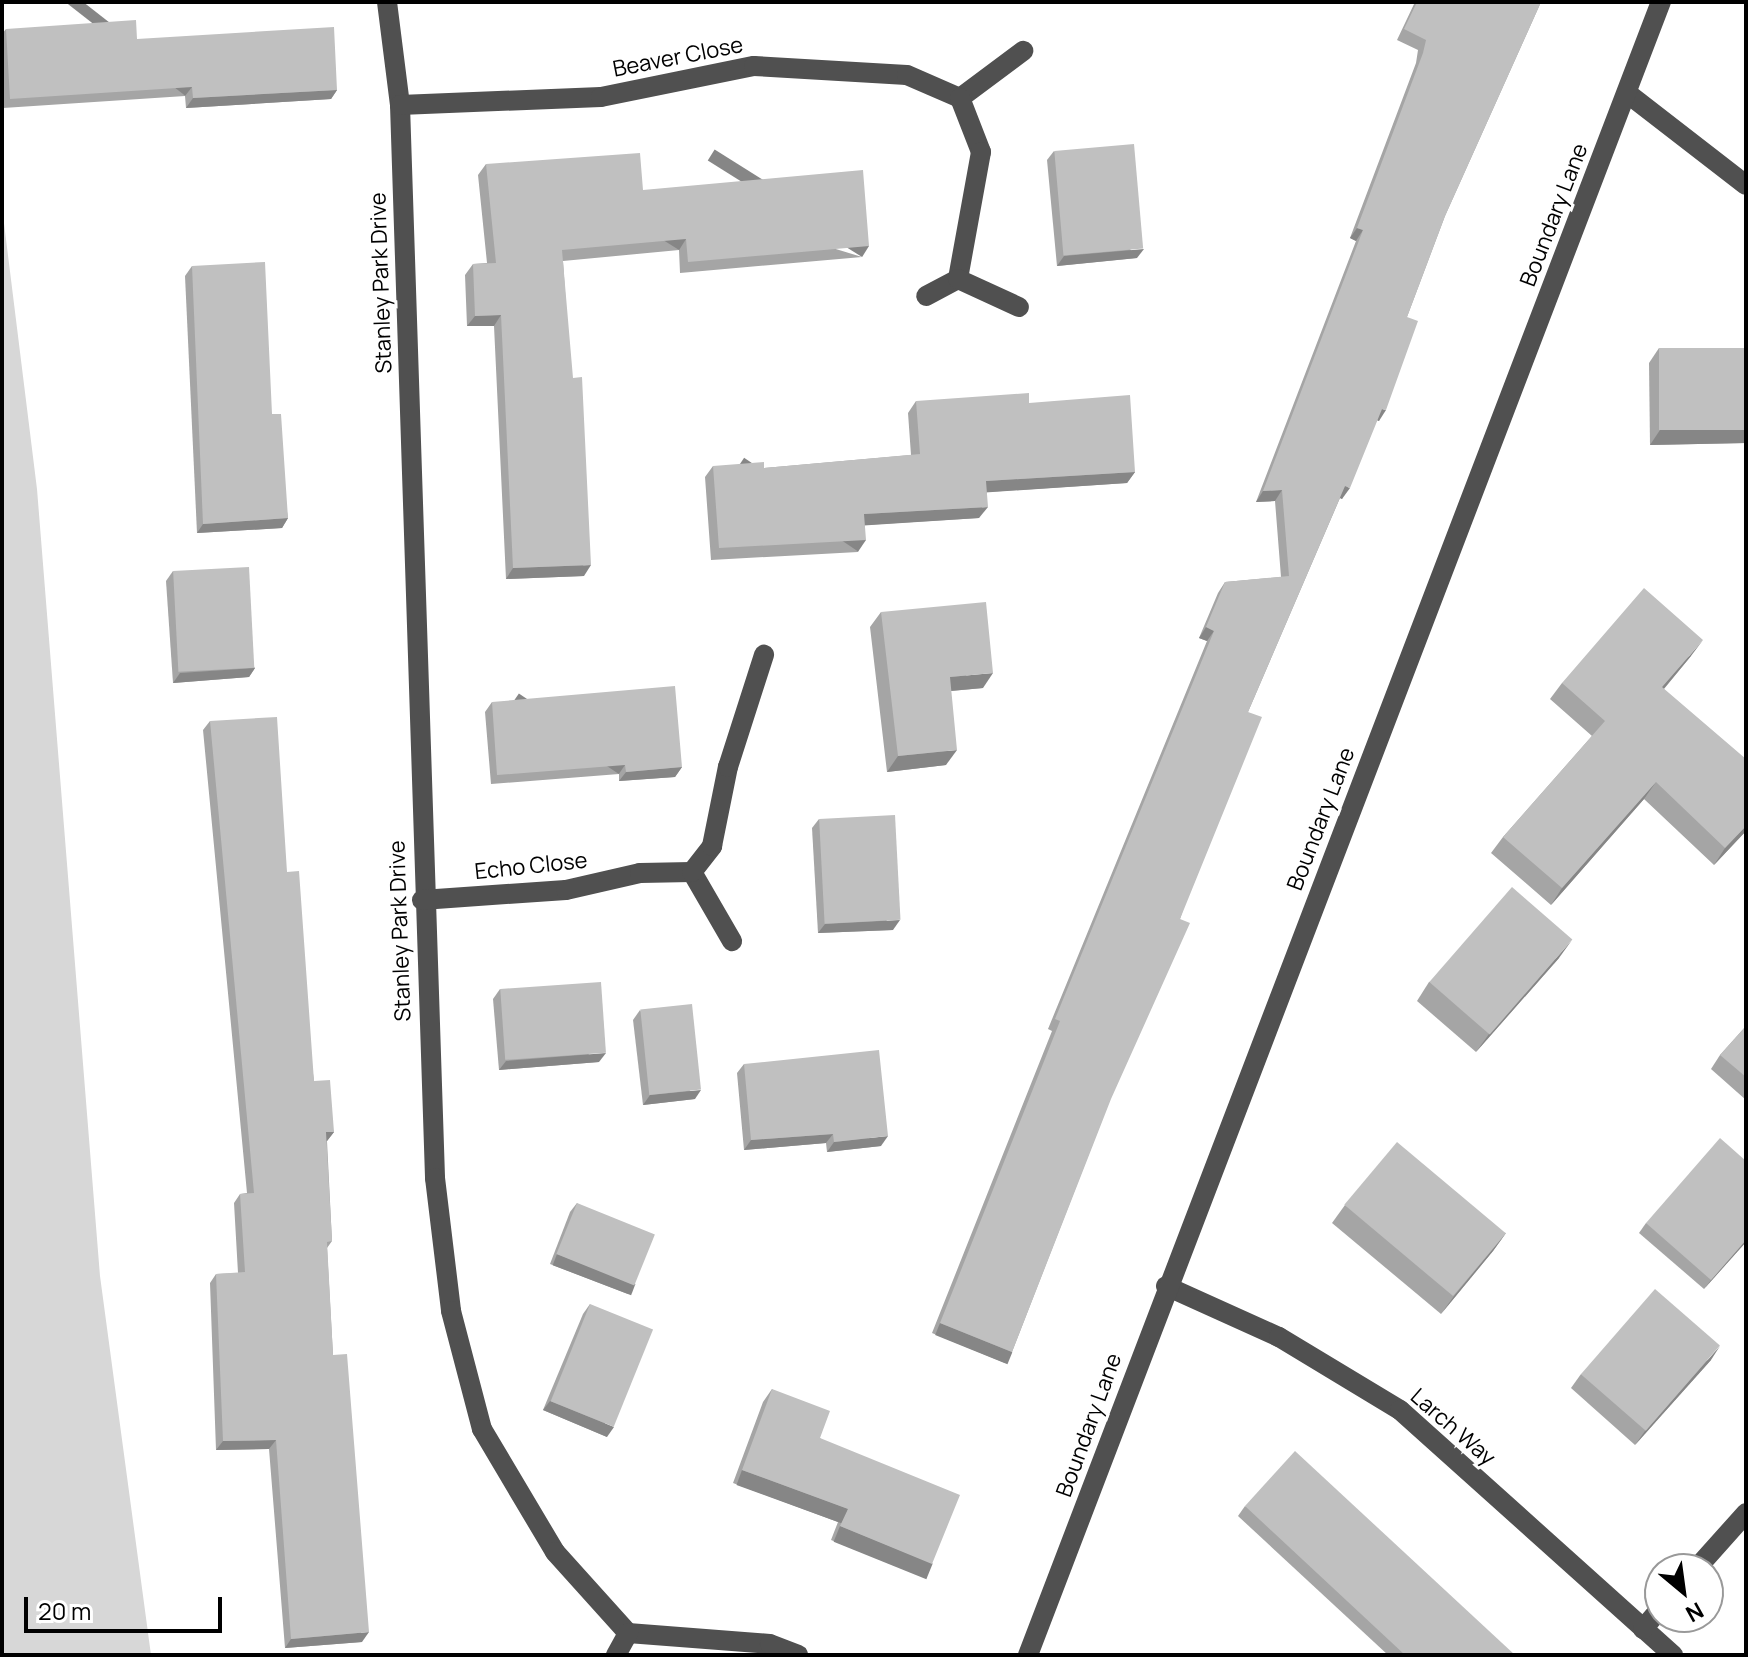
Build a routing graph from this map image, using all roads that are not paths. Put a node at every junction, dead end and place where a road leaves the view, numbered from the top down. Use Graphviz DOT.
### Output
graph roads {
  1 [pos="387,2"];
  2 [pos="1661,2"];
  3 [pos="1023,51"];
  4 [pos="1627,93"];
  5 [pos="960,98"];
  6 [pos="400,105"];
  7 [pos="1746,185"];
  8 [pos="958,279"];
  9 [pos="926,296"];
  10 [pos="1019,307"];
  11 [pos="764,655"];
  12 [pos="692,872"];
  13 [pos="422,900"];
  14 [pos="732,941"];
  15 [pos="1166,1286"];
  16 [pos="1746,1513"];
  17 [pos="1710,1553"];
  18 [pos="1643,1629"];
  19 [pos="628,1633"];
  20 [pos="616,1655"];
  21 [pos="798,1655"];
  22 [pos="1028,1655"];
  23 [pos="1673,1655"];
  1 -- 6 [label="street, Stanley Park Drive"];
  2 -- 4 [label="street, Boundary Lane"];
  3 -- 5 [label="street"];
  4 -- 7 [label="street"];
  4 -- 15 [label="street, Boundary Lane"];
  5 -- 6 [label="street, Beaver Close"];
  5 -- 8 [label="street"];
  6 -- 13 [label="street, Stanley Park Drive"];
  8 -- 9 [label="street"];
  8 -- 10 [label="street"];
  11 -- 12 [label="street"];
  12 -- 13 [label="street, Echo Close"];
  12 -- 14 [label="street"];
  13 -- 19 [label="street, Stanley Park Drive"];
  15 -- 18 [label="street, Larch Way"];
  15 -- 22 [label="street, Boundary Lane"];
  16 -- 17 [label="street"];
  18 -- 23 [label="street, Larch Way"];
  19 -- 20 [label="street"];
  19 -- 21 [label="street"];
}
